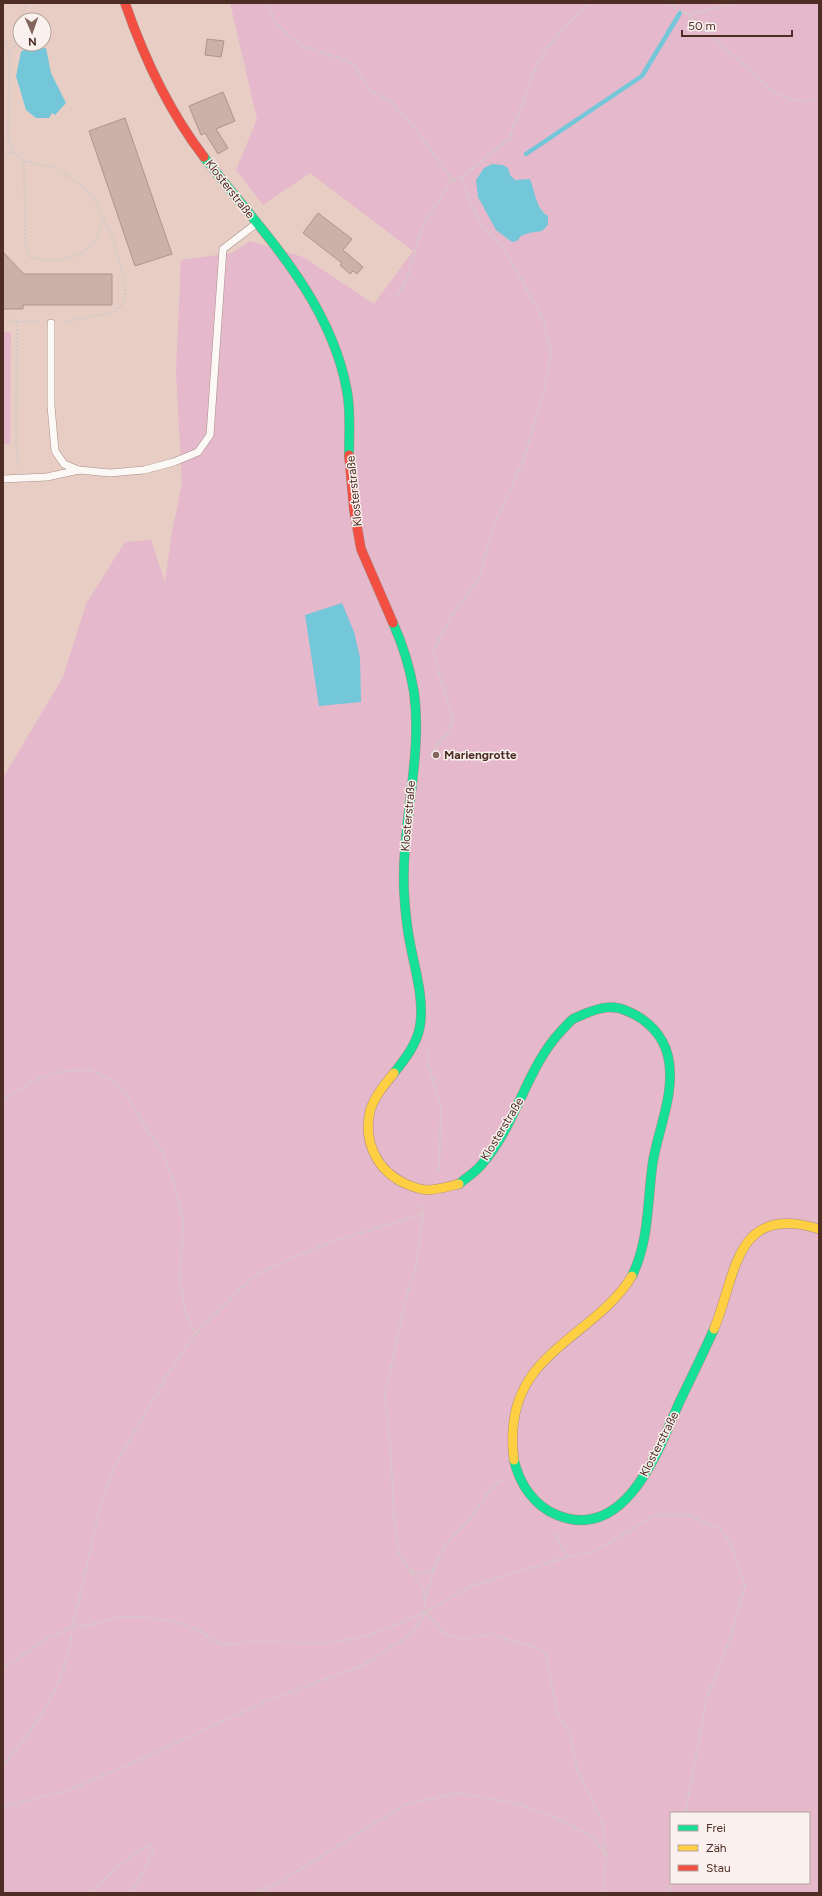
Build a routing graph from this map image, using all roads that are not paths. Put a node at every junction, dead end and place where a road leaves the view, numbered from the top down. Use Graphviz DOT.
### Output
graph roads {
  1 [pos="125,3"];
  2 [pos="257,223"];
  3 [pos="51,323"];
  4 [pos="79,470"];
  5 [pos="3,479"];
  6 [pos="819,1229"];
  1 -- 2 [label="main road, Klosterstraße"];
  2 -- 4 [label="lane"];
  2 -- 6 [label="main road, Klosterstraße"];
  3 -- 4 [label="lane"];
  4 -- 5 [label="lane"];
}
